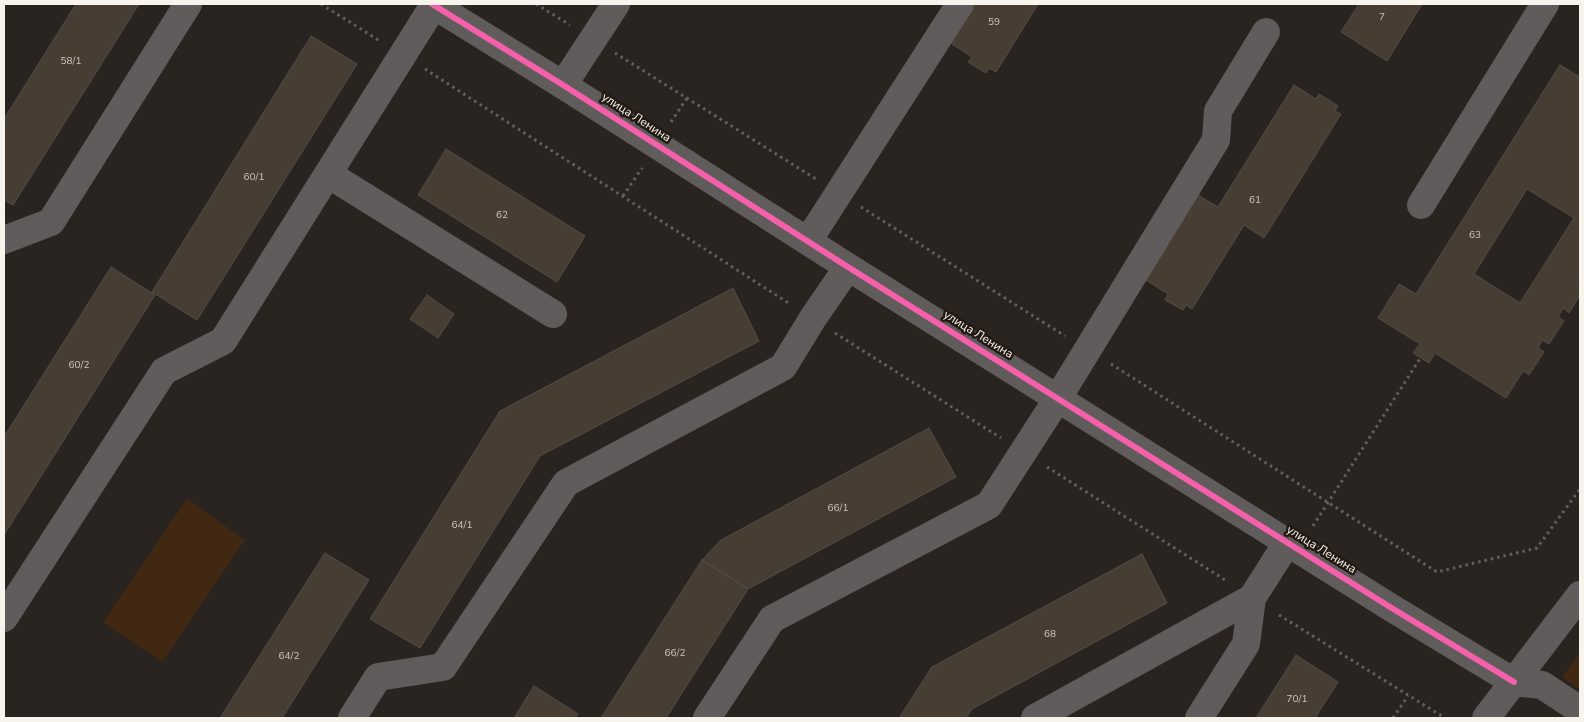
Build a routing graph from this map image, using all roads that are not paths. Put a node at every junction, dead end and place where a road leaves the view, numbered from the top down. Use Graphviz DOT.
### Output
graph roads {
  1 [pos="188,4"];
  2 [pos="433,4"];
  3 [pos="616,4"];
  4 [pos="960,4"];
  5 [pos="1545,4"];
  6 [pos="1266,32"];
  7 [pos="564,85"];
  8 [pos="328,174"];
  9 [pos="1421,205"];
  10 [pos="4,240"];
  11 [pos="808,241"];
  12 [pos="848,267"];
  13 [pos="553,314"];
  14 [pos="1058,398"];
  15 [pos="1292,546"];
  16 [pos="1580,595"];
  17 [pos="1252,598"];
  18 [pos="4,618"];
  19 [pos="1514,682"];
  20 [pos="1580,710"];
  21 [pos="352,718"];
  22 [pos="707,718"];
  23 [pos="1035,718"];
  24 [pos="1200,718"];
  25 [pos="1486,718"];
  1 -- 10 [label="street"];
  2 -- 7 [label="street, улица Ленина"];
  2 -- 8 [label="street"];
  3 -- 7 [label="street"];
  4 -- 11 [label="street"];
  5 -- 9 [label="street"];
  6 -- 14 [label="street"];
  7 -- 11 [label="street, улица Ленина"];
  8 -- 13 [label="street"];
  8 -- 18 [label="street"];
  11 -- 12 [label="street, улица Ленина"];
  12 -- 14 [label="street, улица Ленина"];
  12 -- 21 [label="street"];
  14 -- 15 [label="street, улица Ленина"];
  14 -- 22 [label="street"];
  15 -- 17 [label="street"];
  15 -- 19 [label="street, улица Ленина"];
  16 -- 19 [label="street"];
  17 -- 23 [label="street"];
  17 -- 24 [label="street"];
  19 -- 20 [label="street"];
  19 -- 25 [label="street"];
}
